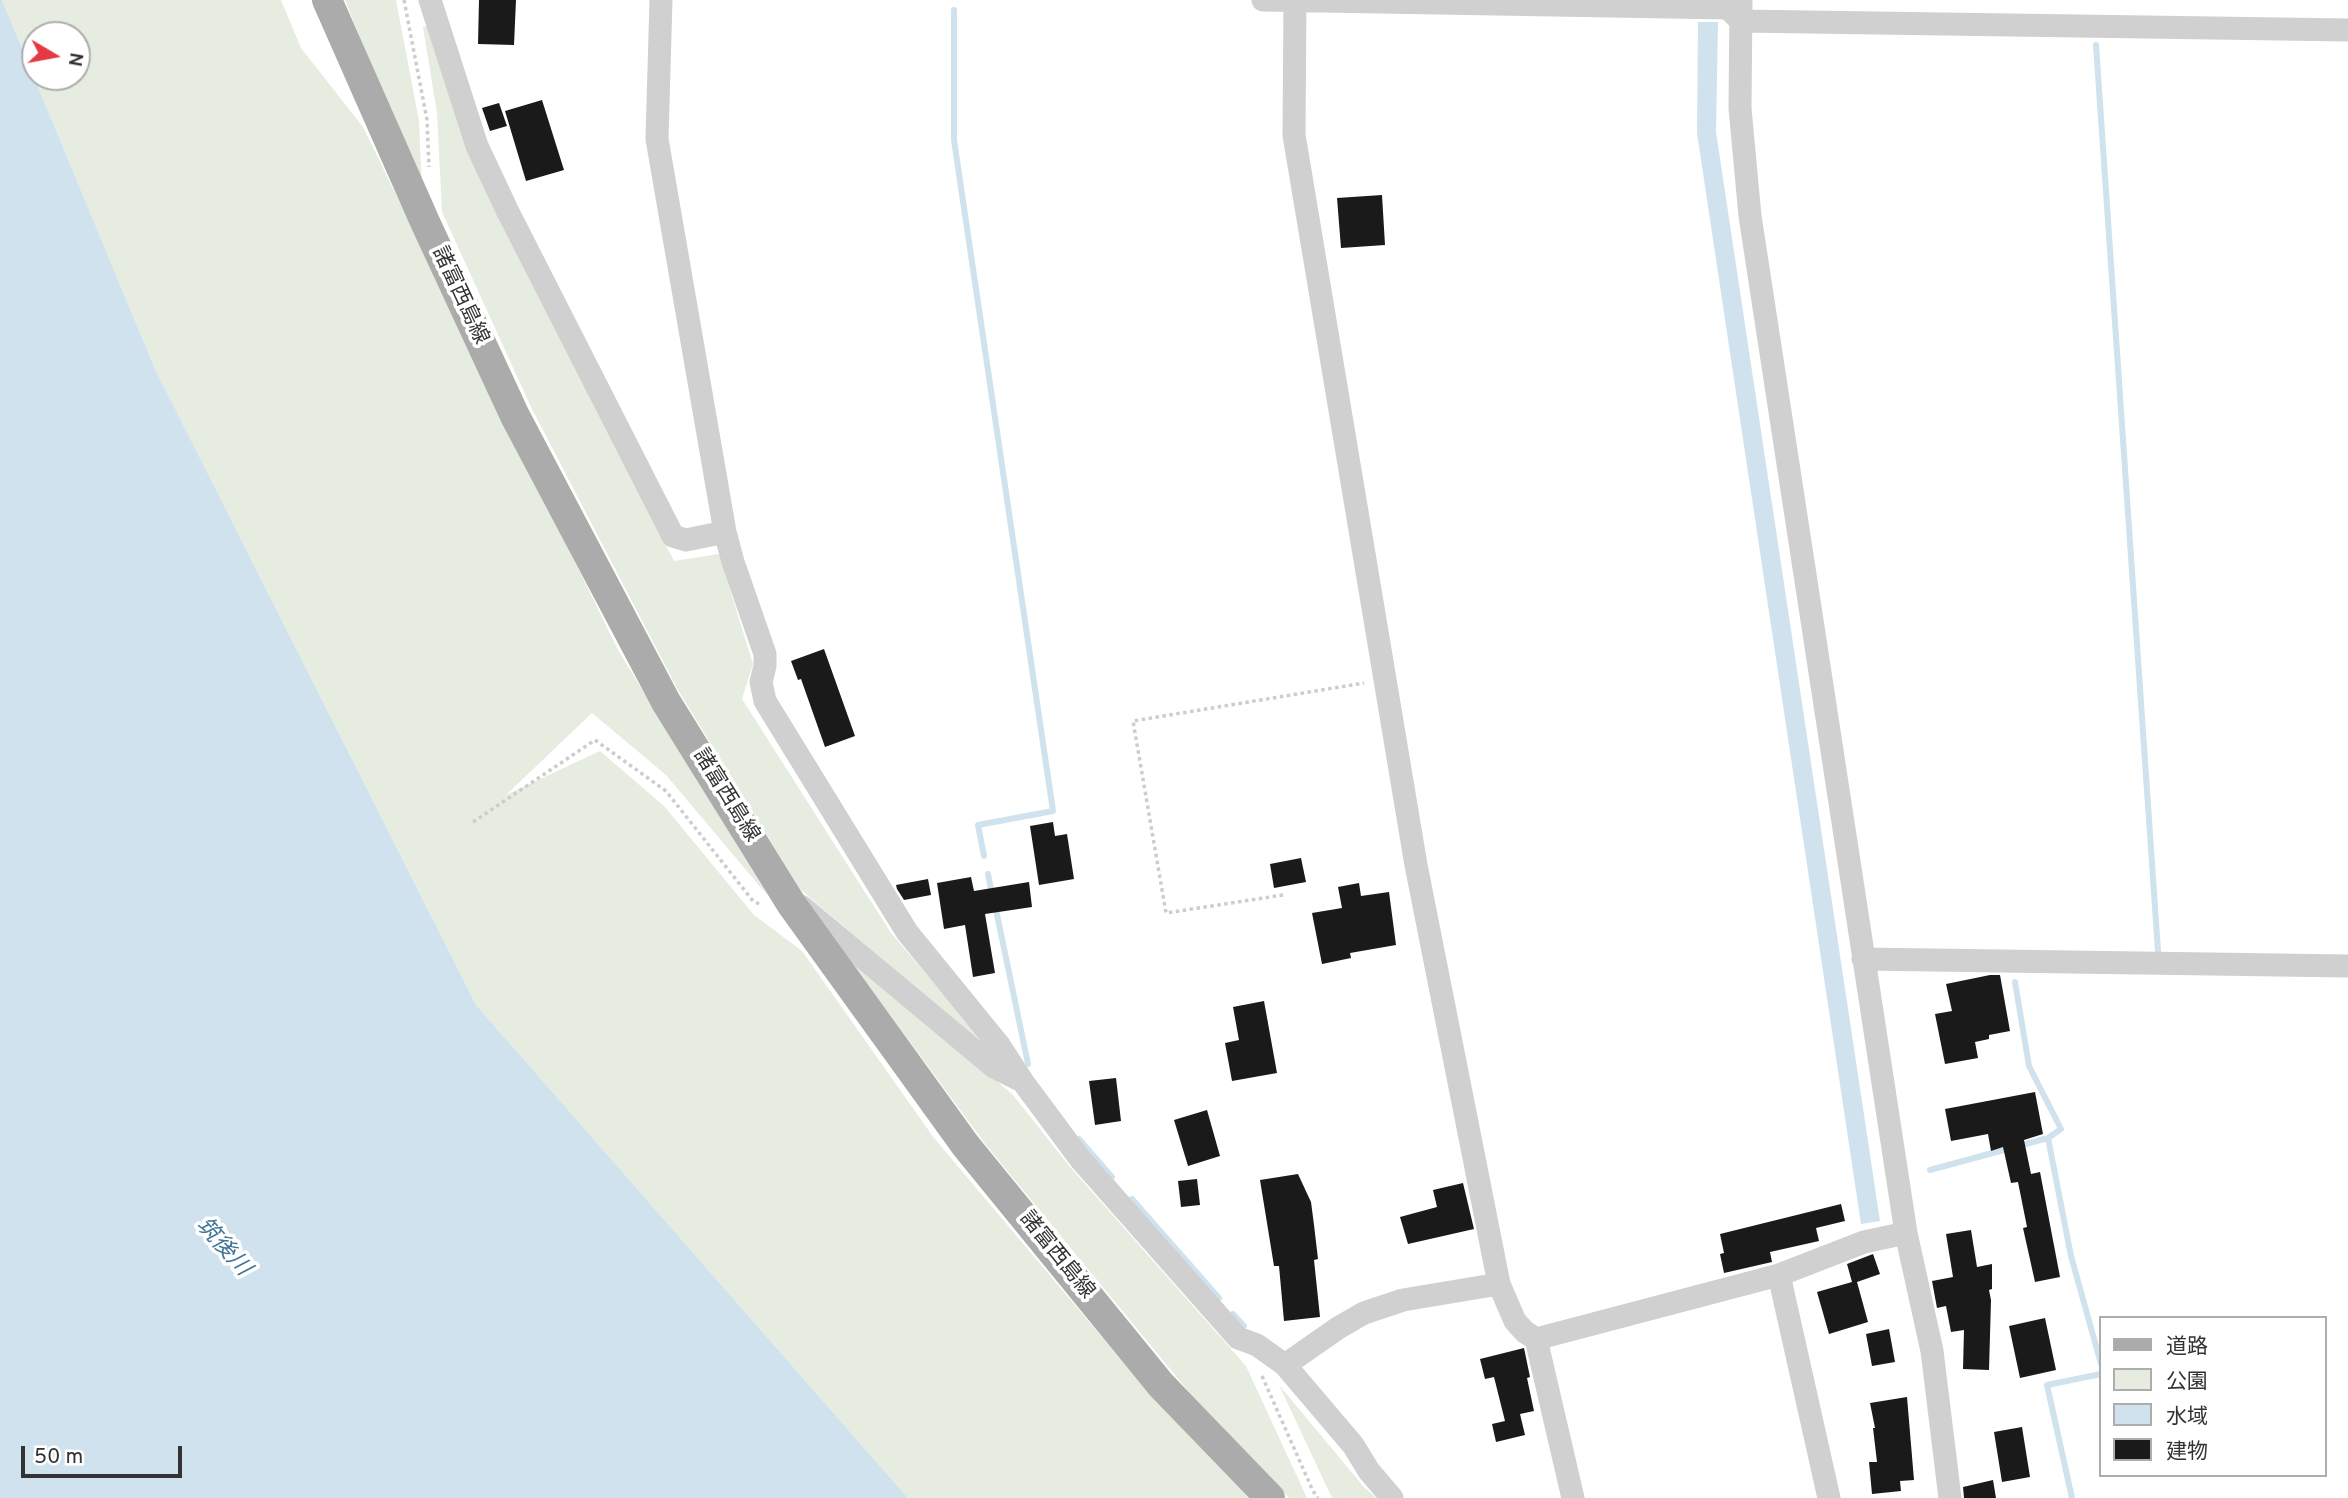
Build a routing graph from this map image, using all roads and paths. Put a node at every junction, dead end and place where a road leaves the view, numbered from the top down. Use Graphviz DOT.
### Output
graph roads {
  1 [pos="327,0"];
  2 [pos="404,0"];
  3 [pos="430,0"];
  4 [pos="661,0"];
  5 [pos="1263,0"];
  6 [pos="1295,0"];
  7 [pos="1741,10"];
  8 [pos="2348,30"];
  9 [pos="429,169"];
  10 [pos="725,533"];
  11 [pos="1384,680"];
  12 [pos="472,822"];
  13 [pos="1283,895"];
  14 [pos="792,905"];
  15 [pos="1863,958"];
  16 [pos="2348,966"];
  17 [pos="1023,1082"];
  18 [pos="1906,1233"];
  19 [pos="1779,1275"];
  20 [pos="1499,1284"];
  21 [pos="1536,1339"];
  22 [pos="1257,1345"];
  23 [pos="1285,1365"];
  24 [pos="1270,1498"];
  25 [pos="1318,1498"];
  26 [pos="1392,1498"];
  27 [pos="1573,1498"];
  28 [pos="1829,1498"];
  29 [pos="1950,1498"];
  1 -- 14 [label="main road, 諸富西島線"];
  2 -- 9 [label="path"];
  3 -- 10 [label="street"];
  4 -- 10 [label="street"];
  5 -- 6 [label="street"];
  6 -- 7 [label="street"];
  6 -- 11 [label="street"];
  7 -- 8 [label="street"];
  7 -- 15 [label="street"];
  10 -- 17 [label="street"];
  11 -- 13 [label="path"];
  11 -- 20 [label="street"];
  12 -- 14 [label="path"];
  14 -- 17 [label="street"];
  14 -- 24 [label="main road, 諸富西島線"];
  15 -- 16 [label="street"];
  15 -- 18 [label="street"];
  17 -- 22 [label="street"];
  18 -- 19 [label="street"];
  18 -- 29 [label="street"];
  19 -- 21 [label="street"];
  19 -- 28 [label="street"];
  20 -- 21 [label="street"];
  20 -- 23 [label="street"];
  21 -- 27 [label="street"];
  22 -- 23 [label="street"];
  22 -- 25 [label="path"];
  23 -- 26 [label="street"];
}
